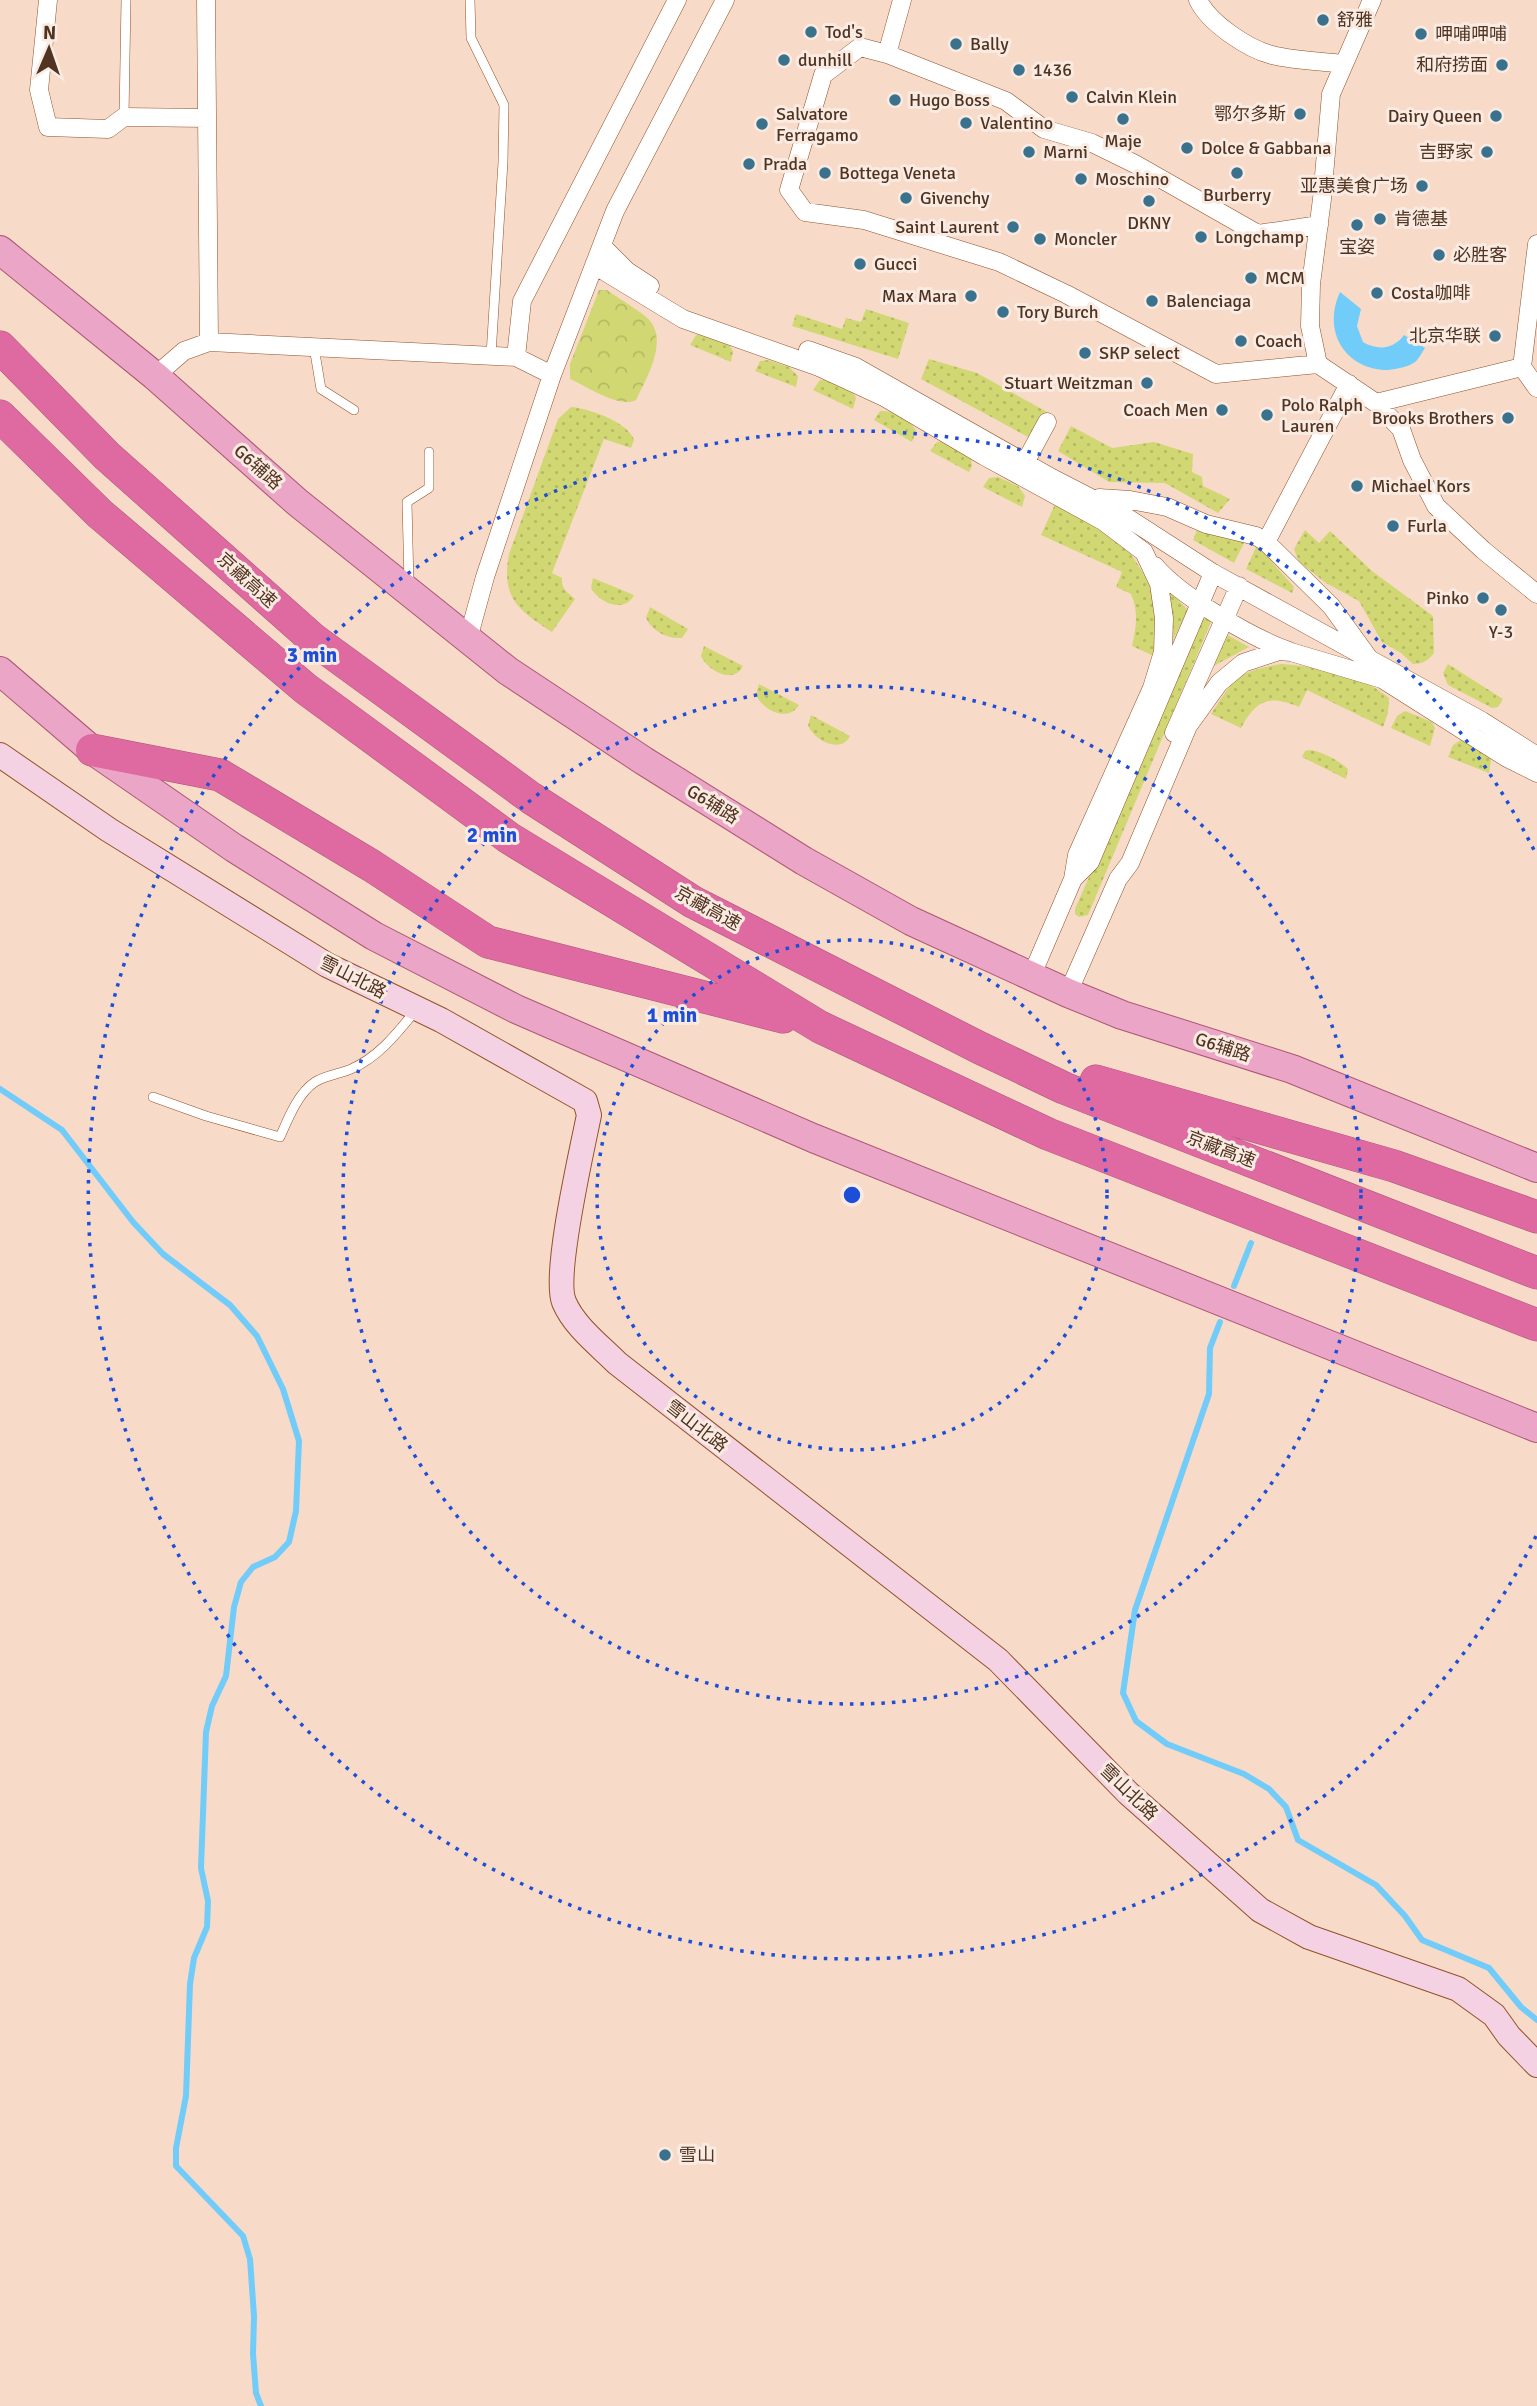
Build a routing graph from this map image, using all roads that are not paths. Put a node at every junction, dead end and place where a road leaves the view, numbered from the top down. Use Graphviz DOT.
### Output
graph roads {
  1 [pos="48,0"];
  2 [pos="126,0"];
  3 [pos="206,0"];
  4 [pos="470,0"];
  5 [pos="677,0"];
  6 [pos="725,0"];
  7 [pos="902,0"];
  8 [pos="1198,0"];
  9 [pos="1372,0"];
  10 [pos="887,54"];
  11 [pos="1344,64"];
  12 [pos="124,117"];
  13 [pos="207,118"];
  14 [pos="1319,225"];
  15 [pos="1537,244"];
  16 [pos="602,246"];
  17 [pos="0,250"];
  18 [pos="594,265"];
  19 [pos="209,342"];
  20 [pos="313,346"];
  21 [pos="0,347"];
  22 [pos="491,355"];
  23 [pos="516,357"];
  24 [pos="1318,365"];
  25 [pos="1522,367"];
  26 [pos="552,374"];
  27 [pos="155,376"];
  28 [pos="1349,384"];
  29 [pos="1537,388"];
  30 [pos="1376,403"];
  31 [pos="354,410"];
  32 [pos="0,416"];
  33 [pos="1047,422"];
  34 [pos="429,452"];
  35 [pos="1022,469"];
  36 [pos="1089,497"];
  37 [pos="1266,542"];
  38 [pos="1144,552"];
  39 [pos="1213,573"];
  40 [pos="1239,586"];
  41 [pos="409,590"];
  42 [pos="1537,594"];
  43 [pos="1200,603"];
  44 [pos="1224,617"];
  45 [pos="468,639"];
  46 [pos="1291,652"];
  47 [pos="1370,660"];
  48 [pos="0,671"];
  49 [pos="92,750"];
  50 [pos="0,755"];
  51 [pos="1537,756"];
  52 [pos="1537,774"];
  53 [pos="1073,879"];
  54 [pos="1118,879"];
  55 [pos="1031,977"];
  56 [pos="1068,993"];
  57 [pos="418,1009"];
  58 [pos="820,1027"];
  59 [pos="980,1048"];
  60 [pos="153,1097"];
  61 [pos="1537,1168"];
  62 [pos="1537,1217"];
  63 [pos="1537,1273"];
  64 [pos="1537,1325"];
  65 [pos="1537,1428"];
  66 [pos="1537,2065"];
  1 -- 12 [label="street"];
  2 -- 12 [label="lane"];
  3 -- 13 [label="street"];
  4 -- 22 [label="lane"];
  5 -- 23 [label="street"];
  6 -- 16 [label="street"];
  7 -- 10 [label="street"];
  8 -- 11 [label="street"];
  9 -- 11 [label="street"];
  10 -- 14 [label="street"];
  10 -- 24 [label="street"];
  11 -- 14 [label="street"];
  12 -- 13 [label="street"];
  13 -- 19 [label="street"];
  14 -- 24 [label="street"];
  15 -- 25 [label="street"];
  16 -- 18 [label="street"];
  16 -- 35 [label="street"];
  17 -- 27 [label="main road, G6辅路"];
  18 -- 26 [label="street"];
  18 -- 35 [label="street"];
  19 -- 20 [label="street"];
  19 -- 27 [label="street"];
  20 -- 22 [label="street"];
  20 -- 31 [label="lane"];
  21 -- 59 [label="highway, 京藏高速"];
  22 -- 23 [label="street"];
  23 -- 26 [label="street"];
  24 -- 28 [label="street"];
  25 -- 29 [label="street"];
  25 -- 30 [label="street"];
  26 -- 45 [label="street"];
  27 -- 41 [label="main road, G6辅路"];
  28 -- 30 [label="street"];
  28 -- 37 [label="street"];
  30 -- 42 [label="street"];
  32 -- 58 [label="highway"];
  33 -- 35 [label="street"];
  34 -- 41 [label="lane"];
  35 -- 36 [label="street"];
  35 -- 38 [label="street"];
  36 -- 37 [label="street"];
  36 -- 39 [label="street"];
  37 -- 47 [label="street"];
  38 -- 43 [label="street"];
  38 -- 53 [label="street"];
  39 -- 40 [label="street"];
  39 -- 43 [label="street"];
  40 -- 44 [label="street"];
  40 -- 47 [label="street"];
  41 -- 45 [label="main road, G6辅路"];
  43 -- 44 [label="street"];
  43 -- 53 [label="street"];
  44 -- 46 [label="street"];
  44 -- 54 [label="street"];
  45 -- 55 [label="main road, G6辅路"];
  46 -- 52 [label="street"];
  46 -- 54 [label="street"];
  47 -- 51 [label="street"];
  48 -- 49 [label="main road"];
  49 -- 58 [label="highway"];
  49 -- 65 [label="main road"];
  50 -- 57 [label="street, 雪山北路"];
  53 -- 55 [label="street"];
  54 -- 56 [label="street"];
  55 -- 56 [label="main road, G6辅路"];
  56 -- 61 [label="main road, G6辅路"];
  57 -- 60 [label="lane"];
  57 -- 66 [label="street, 雪山北路"];
  58 -- 64 [label="highway"];
  59 -- 62 [label="highway"];
  59 -- 63 [label="highway, 京藏高速"];
}
